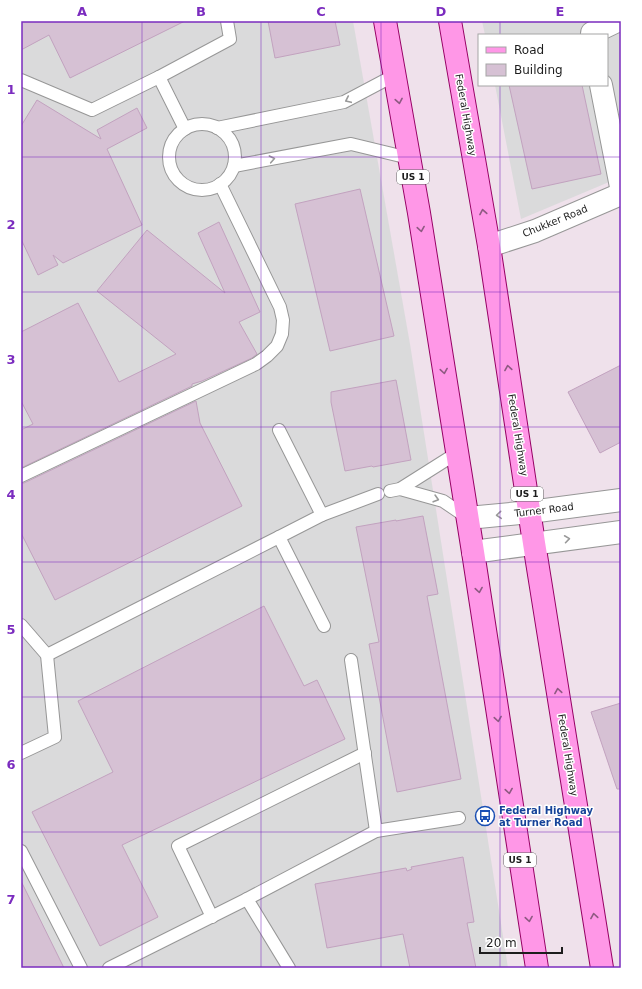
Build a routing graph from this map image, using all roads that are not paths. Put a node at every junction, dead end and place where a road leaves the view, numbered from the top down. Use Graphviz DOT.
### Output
graph roads {
  1 [pos="227,21"];
  2 [pos="385,21"];
  3 [pos="450,21"];
  4 [pos="617,21"];
  5 [pos="591,30"];
  6 [pos="395,75"];
  7 [pos="159,77"];
  8 [pos="21,80"];
  9 [pos="601,86"];
  10 [pos="218,128"];
  11 [pos="185,129"];
  12 [pos="409,158"];
  13 [pos="234,166"];
  14 [pos="220,184"];
  15 [pos="621,187"];
  16 [pos="621,194"];
  17 [pos="489,246"];
  18 [pos="279,430"];
  19 [pos="457,453"];
  20 [pos="21,476"];
  21 [pos="378,494"];
  22 [pos="621,500"];
  23 [pos="530,512"];
  24 [pos="322,515"];
  25 [pos="468,518"];
  26 [pos="621,532"];
  27 [pos="279,537"];
  28 [pos="534,543"];
  29 [pos="473,552"];
  30 [pos="21,625"];
  31 [pos="324,626"];
  32 [pos="47,655"];
  33 [pos="351,660"];
  34 [pos="21,753"];
  35 [pos="365,753"];
  36 [pos="459,818"];
  37 [pos="376,831"];
  38 [pos="21,851"];
  39 [pos="247,898"];
  40 [pos="212,917"];
  41 [pos="81,968"];
  42 [pos="109,968"];
  43 [pos="289,968"];
  44 [pos="537,968"];
  45 [pos="602,968"];
  1 -- 7 [label="lane"];
  2 -- 6 [label="main road, US 1"];
  17 -- 3 [label="main road, Federal Highway / US 1, one-way"];
  4 -- 5 [label="street"];
  6 -- 10 [label="lane, one-way"];
  6 -- 12 [label="main road, US 1, one-way"];
  7 -- 8 [label="lane"];
  7 -- 11 [label="lane"];
  9 -- 15 [label="street"];
  10 -- 11 [label="lane"];
  10 -- 13 [label="lane"];
  11 -- 14 [label="lane"];
  13 -- 12 [label="lane, one-way"];
  12 -- 19 [label="main road, US 1, one-way"];
  13 -- 14 [label="lane"];
  14 -- 20 [label="lane"];
  16 -- 17 [label="street, Chukker Road"];
  23 -- 17 [label="main road, Federal Highway / US 1, one-way"];
  18 -- 24 [label="lane"];
  19 -- 25 [label="main road, US 1"];
  19 -- 25 [label="lane, one-way"];
  21 -- 24 [label="lane"];
  22 -- 23 [label="street, Turner Road"];
  23 -- 25 [label="street, Turner Road, one-way"];
  23 -- 28 [label="main road, Federal Highway / US 1"];
  24 -- 27 [label="lane"];
  25 -- 29 [label="main road, US 1"];
  28 -- 26 [label="street, one-way"];
  27 -- 31 [label="lane"];
  27 -- 32 [label="lane"];
  28 -- 29 [label="street"];
  45 -- 28 [label="main road, Federal Highway / US 1, one-way"];
  29 -- 44 [label="main road, US 1, one-way"];
  30 -- 32 [label="lane"];
  32 -- 34 [label="lane"];
  33 -- 35 [label="lane"];
  35 -- 37 [label="lane"];
  35 -- 40 [label="lane"];
  36 -- 37 [label="lane"];
  37 -- 39 [label="lane"];
  38 -- 41 [label="lane"];
  39 -- 40 [label="lane"];
  39 -- 43 [label="lane"];
  40 -- 42 [label="lane"];
}
